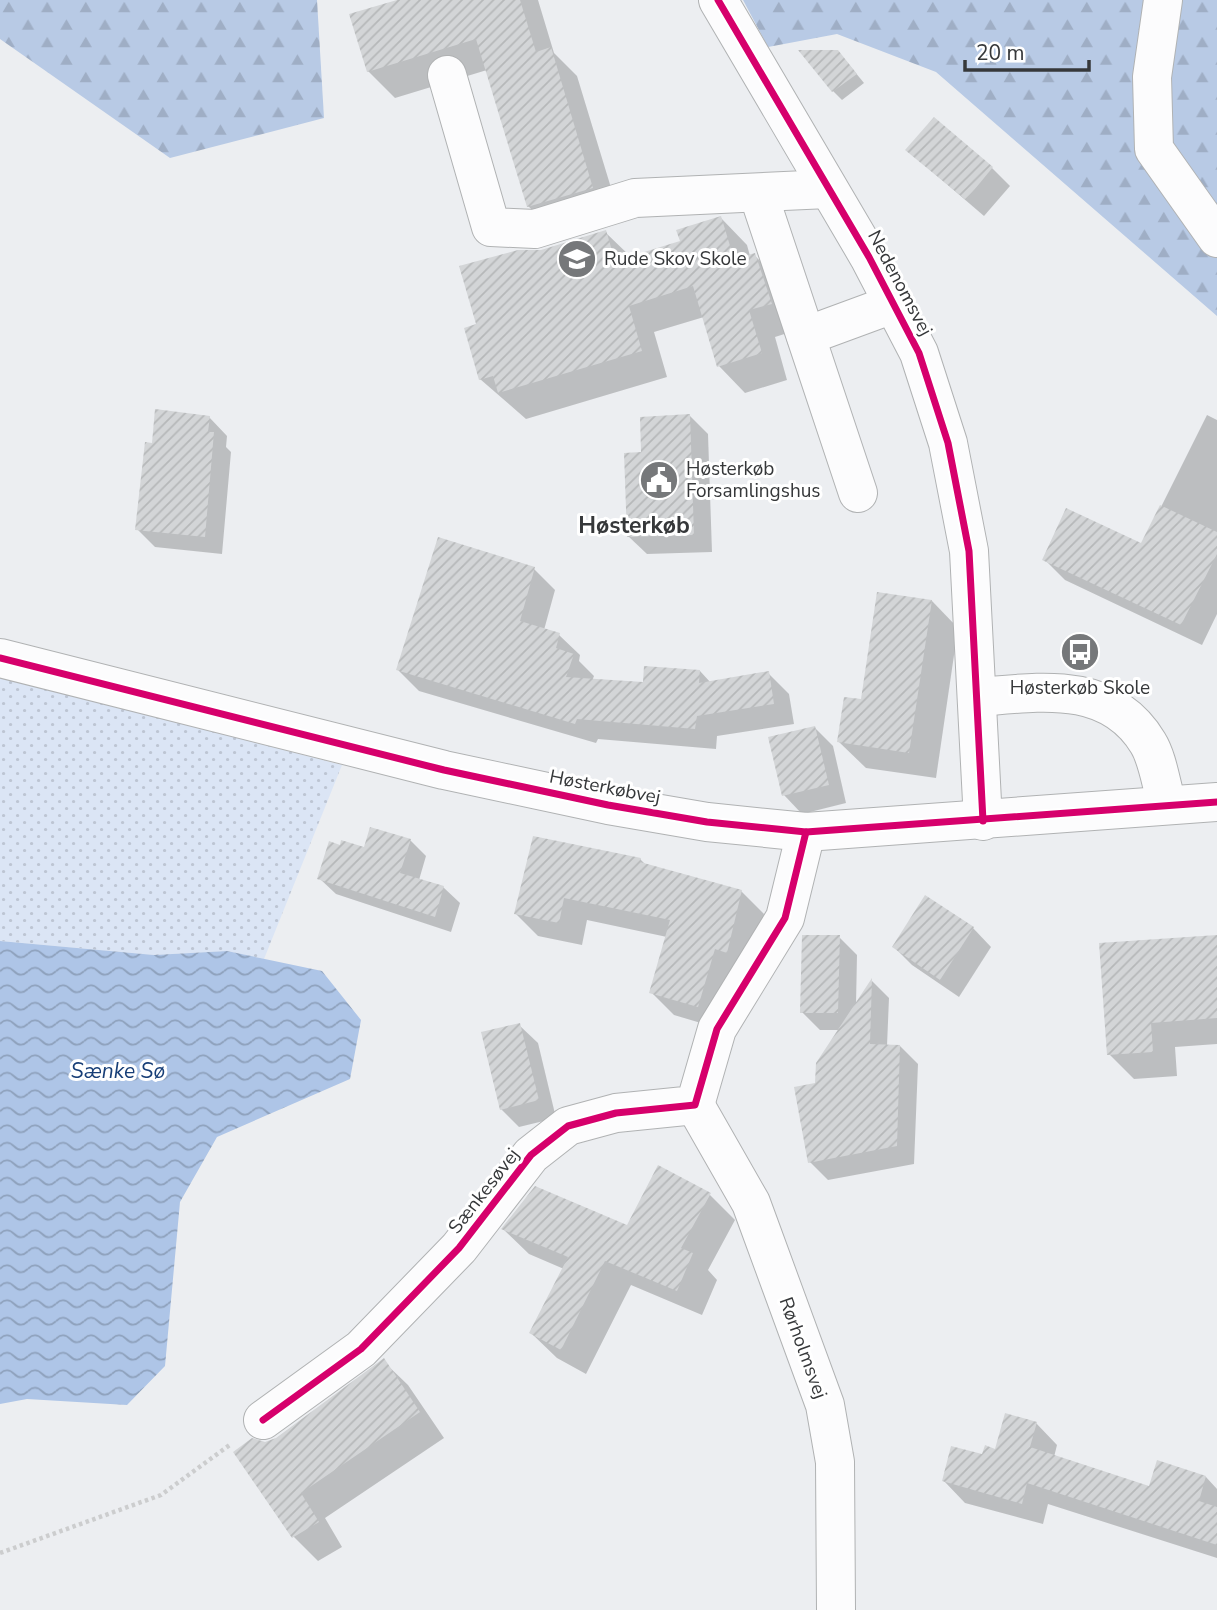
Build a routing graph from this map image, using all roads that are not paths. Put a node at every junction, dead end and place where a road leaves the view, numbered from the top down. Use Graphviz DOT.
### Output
graph roads {
  1 [pos="718,0"];
  2 [pos="1163,0"];
  3 [pos="447,75"];
  4 [pos="828,189"];
  5 [pos="758,193"];
  6 [pos="1217,238"];
  7 [pos="894,304"];
  8 [pos="806,336"];
  9 [pos="858,493"];
  10 [pos="0,658"];
  11 [pos="978,697"];
  12 [pos="1217,802"];
  13 [pos="1167,804"];
  14 [pos="983,821"];
  15 [pos="806,832"];
  16 [pos="695,1105"];
  17 [pos="263,1420"];
  18 [pos="836,1610"];
  1 -- 4 [label="street, Nedenomsvej"];
  2 -- 6 [label="street"];
  3 -- 5 [label="street"];
  4 -- 5 [label="street"];
  4 -- 7 [label="street, Nedenomsvej"];
  5 -- 8 [label="street"];
  7 -- 8 [label="street"];
  7 -- 11 [label="street, Nedenomsvej"];
  8 -- 9 [label="street"];
  10 -- 15 [label="street, Høsterkøbvej"];
  11 -- 13 [label="street"];
  11 -- 14 [label="street, Nedenomsvej"];
  12 -- 13 [label="street, Høsterkøbvej"];
  13 -- 14 [label="street, Høsterkøbvej"];
  14 -- 15 [label="street, Høsterkøbvej"];
  15 -- 16 [label="street"];
  16 -- 17 [label="street, Sænkesøvej"];
  16 -- 18 [label="street, Rørholmsvej"];
}
